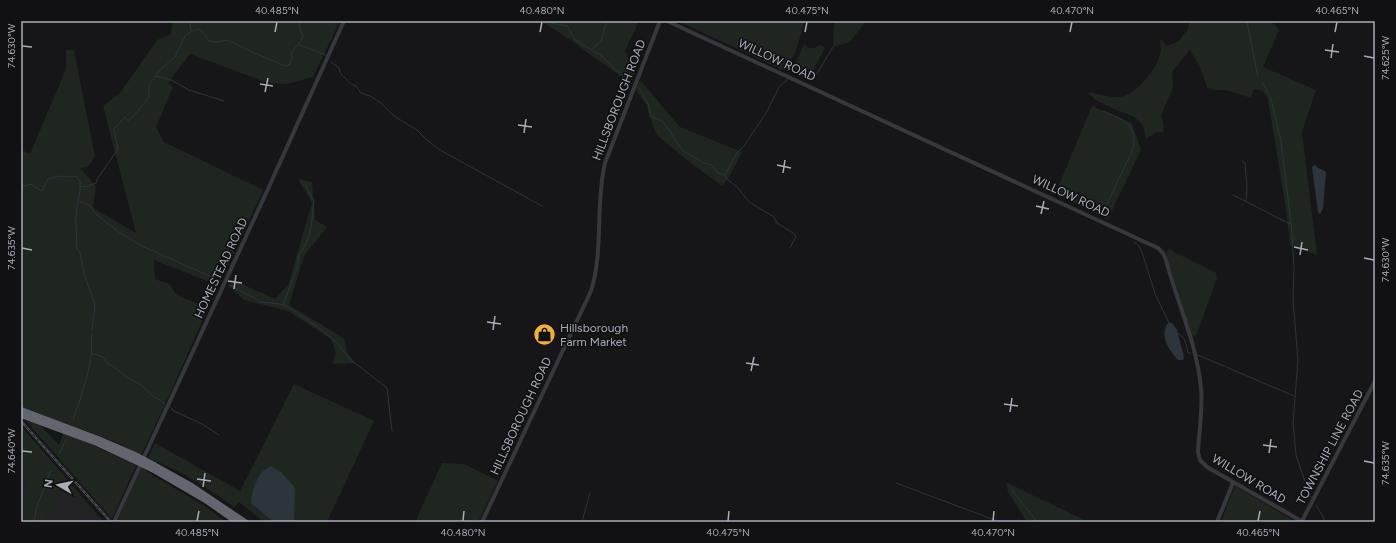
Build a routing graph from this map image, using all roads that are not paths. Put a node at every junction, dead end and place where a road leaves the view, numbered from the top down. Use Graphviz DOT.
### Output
graph roads {
  1 [pos="344,21"];
  2 [pos="660,21"];
  3 [pos="667,21"];
  4 [pos="1375,382"];
  5 [pos="21,410"];
  6 [pos="21,415"];
  7 [pos="132,456"];
  8 [pos="153,467"];
  9 [pos="1234,483"];
  10 [pos="114,522"];
  11 [pos="237,522"];
  12 [pos="245,522"];
  13 [pos="482,522"];
  14 [pos="1217,522"];
  15 [pos="1302,522"];
  1 -- 10 [label="street, HOMESTEAD ROAD"];
  2 -- 13 [label="street, HILLSBOROUGH ROAD"];
  3 -- 9 [label="street, WILLOW ROAD"];
  4 -- 15 [label="street, TOWNSHIP LINE ROAD"];
  5 -- 7 [label="highway"];
  6 -- 7 [label="highway"];
  7 -- 8 [label="highway, bridge"];
  8 -- 11 [label="highway"];
  8 -- 12 [label="highway"];
  9 -- 14 [label="street"];
  9 -- 15 [label="street, WILLOW ROAD"];
}
